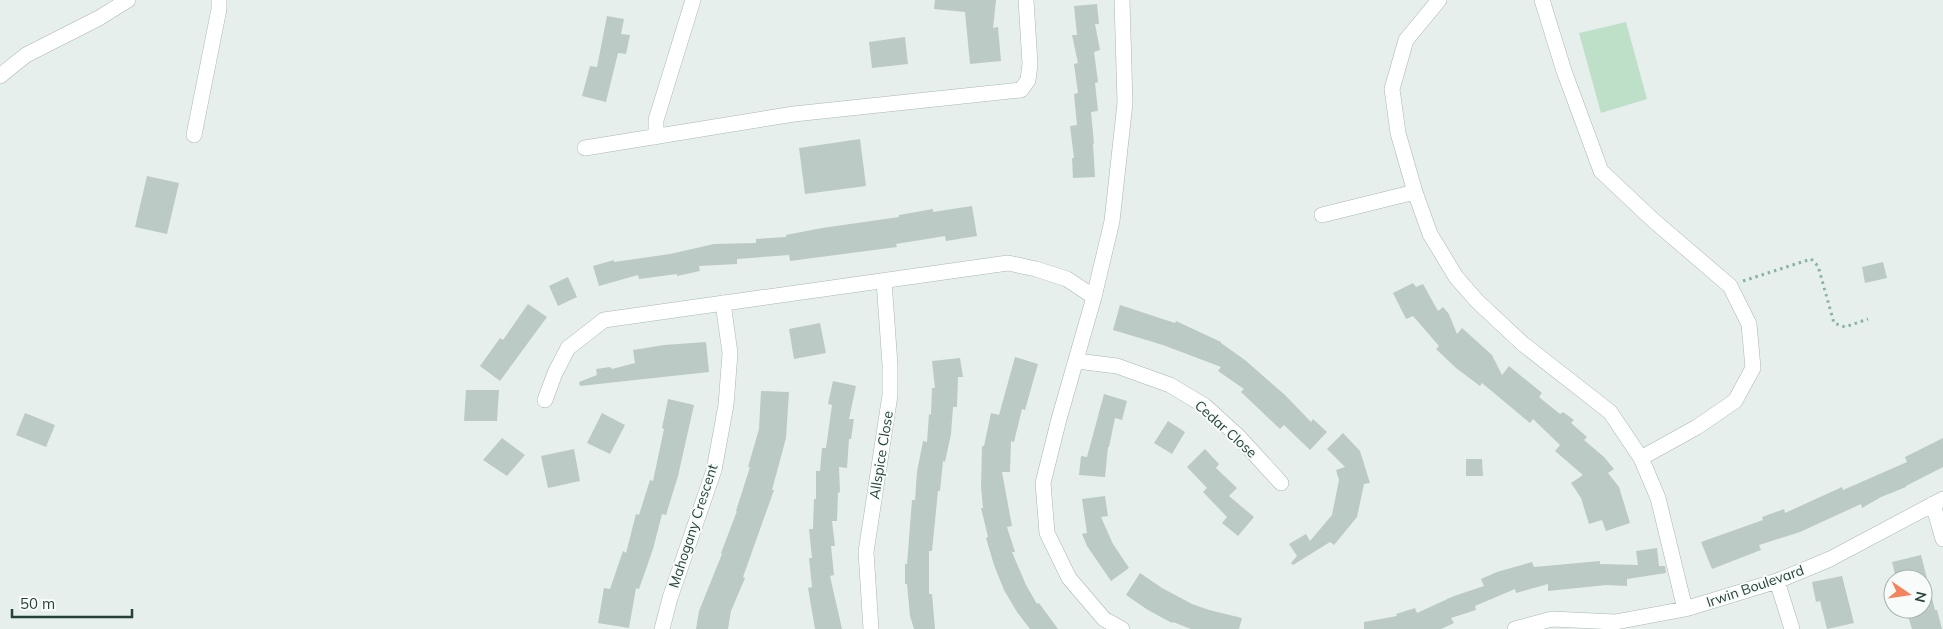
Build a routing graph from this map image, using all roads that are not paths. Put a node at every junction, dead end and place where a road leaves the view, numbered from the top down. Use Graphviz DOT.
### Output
graph roads {
  1 [pos="128,0"];
  2 [pos="219,0"];
  3 [pos="693,0"];
  4 [pos="1026,0"];
  5 [pos="1122,0"];
  6 [pos="1439,0"];
  7 [pos="1542,0"];
  8 [pos="0,76"];
  9 [pos="194,135"];
  10 [pos="656,137"];
  11 [pos="586,148"];
  12 [pos="1415,192"];
  13 [pos="1322,215"];
  14 [pos="884,281"];
  15 [pos="1094,297"];
  16 [pos="723,303"];
  17 [pos="1077,361"];
  18 [pos="545,400"];
  19 [pos="1641,458"];
  20 [pos="1282,483"];
  21 [pos="1938,501"];
  22 [pos="1943,539"];
  23 [pos="1777,581"];
  24 [pos="1685,609"];
  25 [pos="1616,625"];
  26 [pos="662,629"];
  27 [pos="871,629"];
  28 [pos="1122,629"];
  29 [pos="1515,629"];
  30 [pos="1792,629"];
  1 -- 8 [label="street"];
  2 -- 9 [label="street"];
  3 -- 10 [label="street"];
  4 -- 10 [label="street"];
  5 -- 15 [label="street"];
  6 -- 12 [label="street"];
  7 -- 19 [label="street"];
  10 -- 11 [label="street"];
  12 -- 13 [label="street"];
  12 -- 19 [label="street"];
  14 -- 15 [label="street"];
  14 -- 16 [label="street"];
  14 -- 27 [label="street, Allspice Close"];
  15 -- 17 [label="street"];
  16 -- 18 [label="street"];
  16 -- 26 [label="street, Mahogany Crescent"];
  17 -- 20 [label="street, Cedar Close"];
  17 -- 28 [label="street"];
  19 -- 24 [label="street"];
  21 -- 22 [label="street"];
  21 -- 23 [label="street, Irwin Boulevard"];
  23 -- 24 [label="street, Irwin Boulevard"];
  23 -- 30 [label="street"];
  24 -- 25 [label="street, Irwin Boulevard"];
  25 -- 29 [label="street, Irwin Boulevard"];
}
